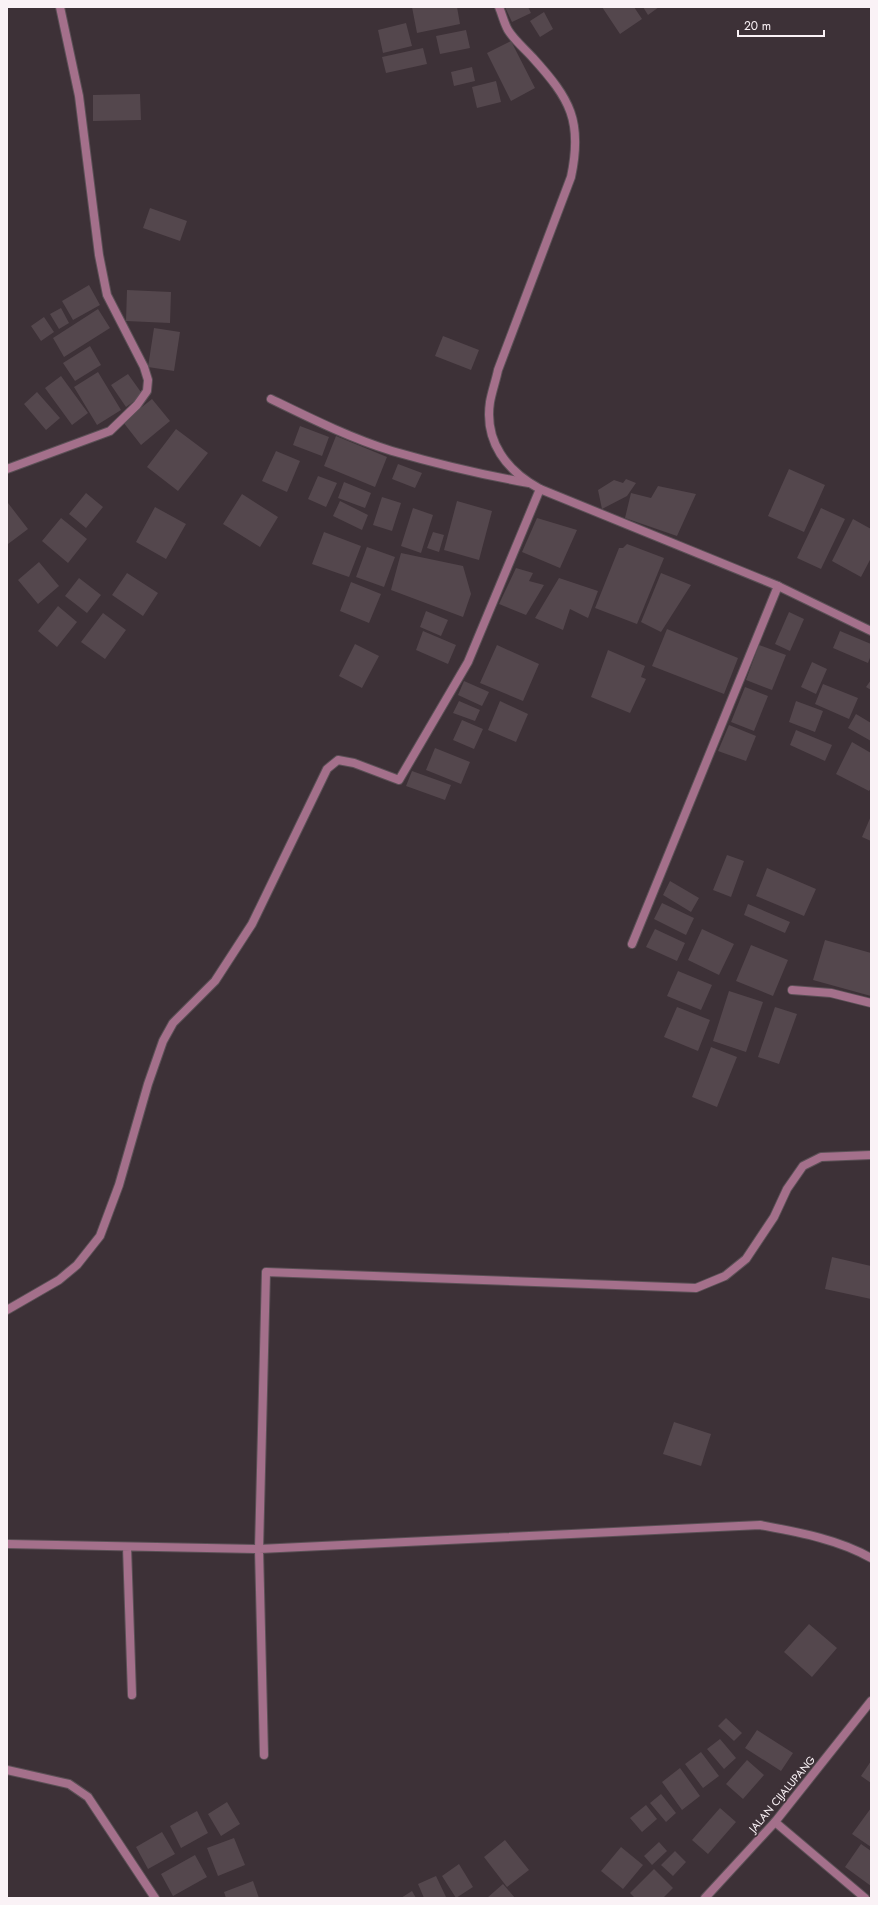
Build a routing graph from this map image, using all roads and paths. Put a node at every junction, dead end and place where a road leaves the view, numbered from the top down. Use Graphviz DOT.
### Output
graph roads {
  1 [pos="60,7"];
  2 [pos="499,7"];
  3 [pos="271,399"];
  4 [pos="7,469"];
  5 [pos="529,483"];
  6 [pos="540,489"];
  7 [pos="778,586"];
  8 [pos="871,631"];
  9 [pos="632,944"];
  10 [pos="792,990"];
  11 [pos="871,1003"];
  12 [pos="871,1155"];
  13 [pos="7,1310"];
  14 [pos="7,1544"];
  15 [pos="127,1547"];
  16 [pos="259,1549"];
  17 [pos="871,1558"];
  18 [pos="132,1695"];
  19 [pos="871,1701"];
  20 [pos="264,1755"];
  21 [pos="7,1770"];
  22 [pos="775,1822"];
  23 [pos="155,1898"];
  24 [pos="705,1898"];
  25 [pos="865,1898"];
  1 -- 4 [label="street"];
  2 -- 5 [label="street"];
  3 -- 5 [label="street"];
  5 -- 6 [label="street"];
  6 -- 7 [label="street"];
  6 -- 13 [label="street"];
  7 -- 8 [label="street"];
  7 -- 9 [label="street"];
  10 -- 11 [label="street"];
  12 -- 16 [label="street"];
  14 -- 15 [label="street"];
  15 -- 16 [label="street"];
  15 -- 18 [label="street"];
  16 -- 17 [label="street"];
  16 -- 20 [label="street"];
  19 -- 22 [label="street, JALAN CIJALUPANG"];
  21 -- 23 [label="street"];
  22 -- 24 [label="street, JALAN CIJALUPANG"];
  22 -- 25 [label="street"];
}
